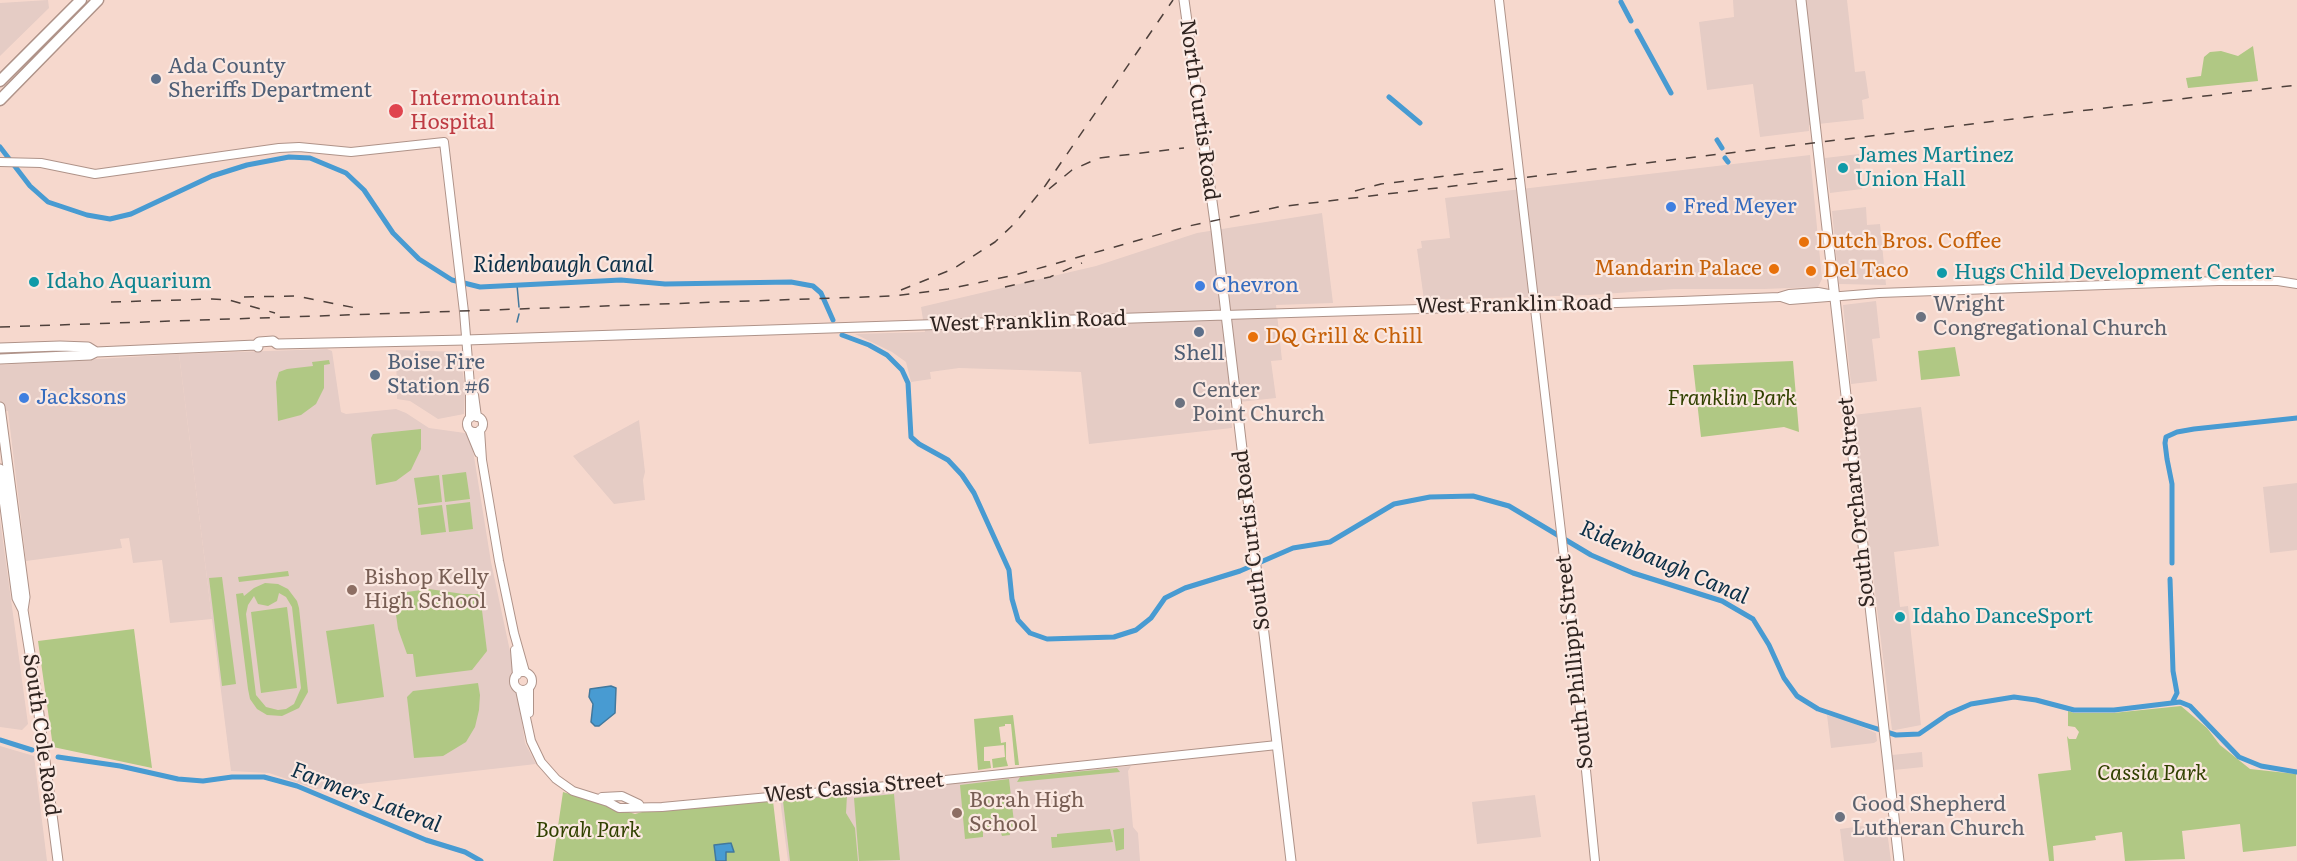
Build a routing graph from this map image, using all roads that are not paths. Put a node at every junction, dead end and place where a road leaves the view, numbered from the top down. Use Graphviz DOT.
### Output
graph roads {
  1 [pos="81,0"];
  2 [pos="98,0"];
  3 [pos="1184,0"];
  4 [pos="1499,0"];
  5 [pos="1801,0"];
  6 [pos="0,81"];
  7 [pos="0,100"];
  8 [pos="3,162"];
  9 [pos="1214,220"];
  10 [pos="2297,284"];
  11 [pos="1834,295"];
  12 [pos="1536,306"];
  13 [pos="1225,315"];
  14 [pos="466,340"];
  15 [pos="0,348"];
  16 [pos="96,352"];
  17 [pos="0,359"];
  18 [pos="0,407"];
  19 [pos="474,417"];
  20 [pos="470,430"];
  21 [pos="480,430"];
  22 [pos="482,460"];
  23 [pos="0,469"];
  24 [pos="23,610"];
  25 [pos="514,633"];
  26 [pos="525,672"];
  27 [pos="517,675"];
  28 [pos="525,689"];
  29 [pos="1277,746"];
  30 [pos="58,861"];
  31 [pos="1291,861"];
  32 [pos="1595,861"];
  33 [pos="1899,861"];
  1 -- 6 [label="highway"];
  2 -- 7 [label="highway"];
  3 -- 9 [label="main road, North Curtis Road"];
  4 -- 12 [label="street, South Phillippi Street"];
  5 -- 11 [label="main road, South Orchard Street"];
  8 -- 14 [label="street"];
  9 -- 13 [label="main road, South Curtis Road"];
  10 -- 11 [label="street, West Franklin Road"];
  11 -- 12 [label="street, West Franklin Road"];
  11 -- 33 [label="main road, South Orchard Street"];
  12 -- 13 [label="street, West Franklin Road"];
  12 -- 32 [label="street, South Phillippi Street"];
  13 -- 14 [label="main road, West Franklin Road"];
  13 -- 29 [label="main road, South Curtis Road"];
  14 -- 16 [label="main road, West Franklin Road"];
  14 -- 19 [label="street"];
  15 -- 16 [label="main road, West Franklin Road"];
  16 -- 17 [label="main road, West Franklin Road"];
  18 -- 24 [label="main road, South Cole Road"];
  19 -- 20 [label="street"];
  19 -- 21 [label="street"];
  20 -- 21 [label="street"];
  20 -- 22 [label="street"];
  21 -- 22 [label="street"];
  22 -- 25 [label="street"];
  23 -- 24 [label="main road, South Cole Road"];
  24 -- 30 [label="main road, South Cole Road"];
  25 -- 26 [label="street"];
  25 -- 27 [label="street"];
  26 -- 27 [label="street"];
  26 -- 28 [label="street"];
  27 -- 28 [label="street"];
  28 -- 29 [label="street, West Cassia Street"];
  29 -- 31 [label="main road, South Curtis Road"];
}
